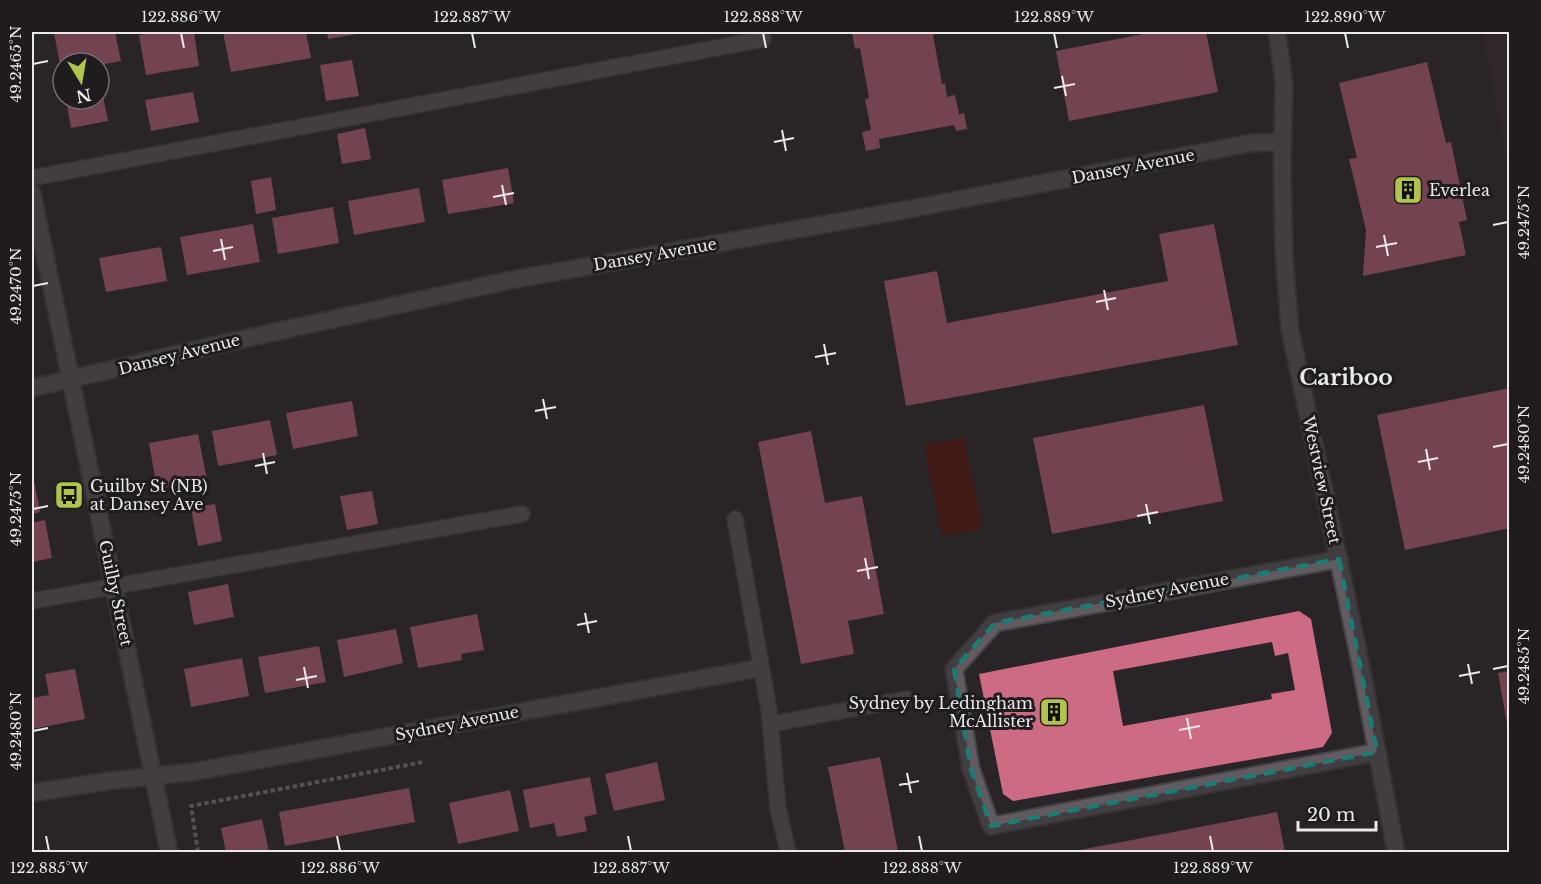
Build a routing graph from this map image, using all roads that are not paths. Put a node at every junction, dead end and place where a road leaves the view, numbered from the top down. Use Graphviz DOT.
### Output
graph roads {
  1 [pos="1277,32"];
  2 [pos="764,39"];
  3 [pos="1283,142"];
  4 [pos="32,178"];
  5 [pos="32,193"];
  6 [pos="71,380"];
  7 [pos="32,388"];
  8 [pos="522,514"];
  9 [pos="735,519"];
  10 [pos="1339,559"];
  11 [pos="114,585"];
  12 [pos="32,601"];
  13 [pos="760,668"];
  14 [pos="906,699"];
  15 [pos="771,724"];
  16 [pos="1377,752"];
  17 [pos="154,776"];
  18 [pos="32,793"];
  19 [pos="169,852"];
  20 [pos="788,852"];
  21 [pos="1396,852"];
  1 -- 3 [label="street, Westview Street"];
  2 -- 4 [label="lane"];
  3 -- 6 [label="street, Dansey Avenue"];
  3 -- 10 [label="street, Westview Street"];
  5 -- 6 [label="street, Guilby Street"];
  6 -- 7 [label="street, Dansey Avenue"];
  6 -- 11 [label="street, Guilby Street"];
  8 -- 11 [label="lane"];
  9 -- 13 [label="lane"];
  10 -- 16 [label="street, Westview Street"];
  10 -- 16 [label="street, Sydney Avenue"];
  11 -- 12 [label="lane"];
  11 -- 17 [label="street, Guilby Street"];
  13 -- 15 [label="lane"];
  13 -- 17 [label="street, Sydney Avenue"];
  14 -- 15 [label="lane"];
  15 -- 20 [label="lane"];
  16 -- 21 [label="street, Westview Street"];
  17 -- 18 [label="street, Sydney Avenue"];
  17 -- 19 [label="street, Guilby Street"];
}
